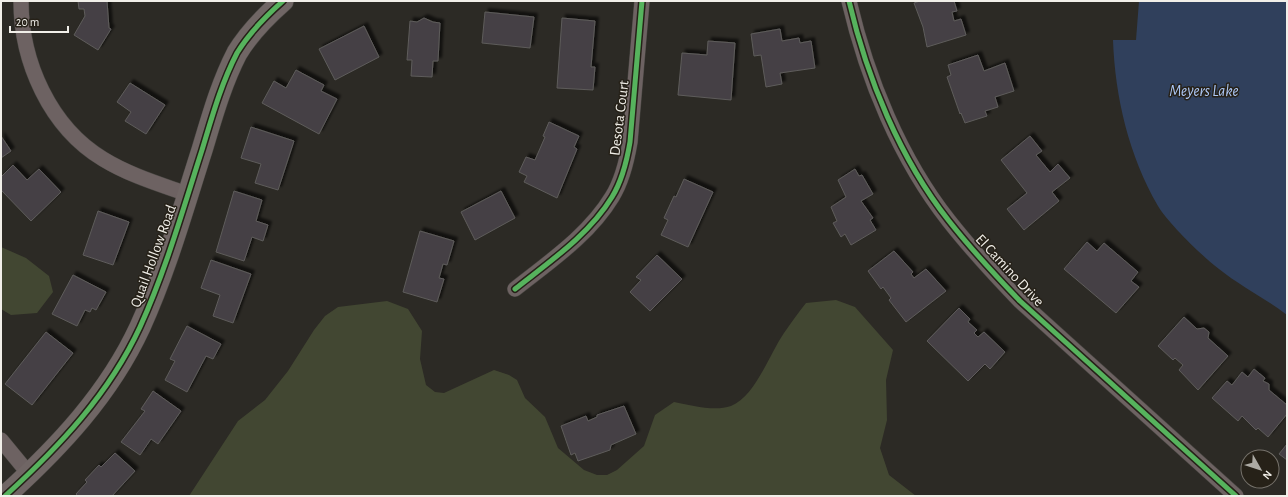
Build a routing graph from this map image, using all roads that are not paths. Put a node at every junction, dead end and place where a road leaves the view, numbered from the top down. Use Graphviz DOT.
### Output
graph roads {
  1 [pos="21,1"];
  2 [pos="283,1"];
  3 [pos="642,1"];
  4 [pos="850,1"];
  5 [pos="187,194"];
  6 [pos="516,289"];
  7 [pos="1,440"];
  8 [pos="29,474"];
  9 [pos="5,496"];
  10 [pos="1236,496"];
  1 -- 5 [label="street"];
  2 -- 5 [label="street, Quail Hollow Road"];
  3 -- 6 [label="street, Desota Court"];
  4 -- 10 [label="street, El Camino Drive"];
  5 -- 8 [label="street, Quail Hollow Road"];
  7 -- 8 [label="street"];
  8 -- 9 [label="street, Quail Hollow Road"];
}
